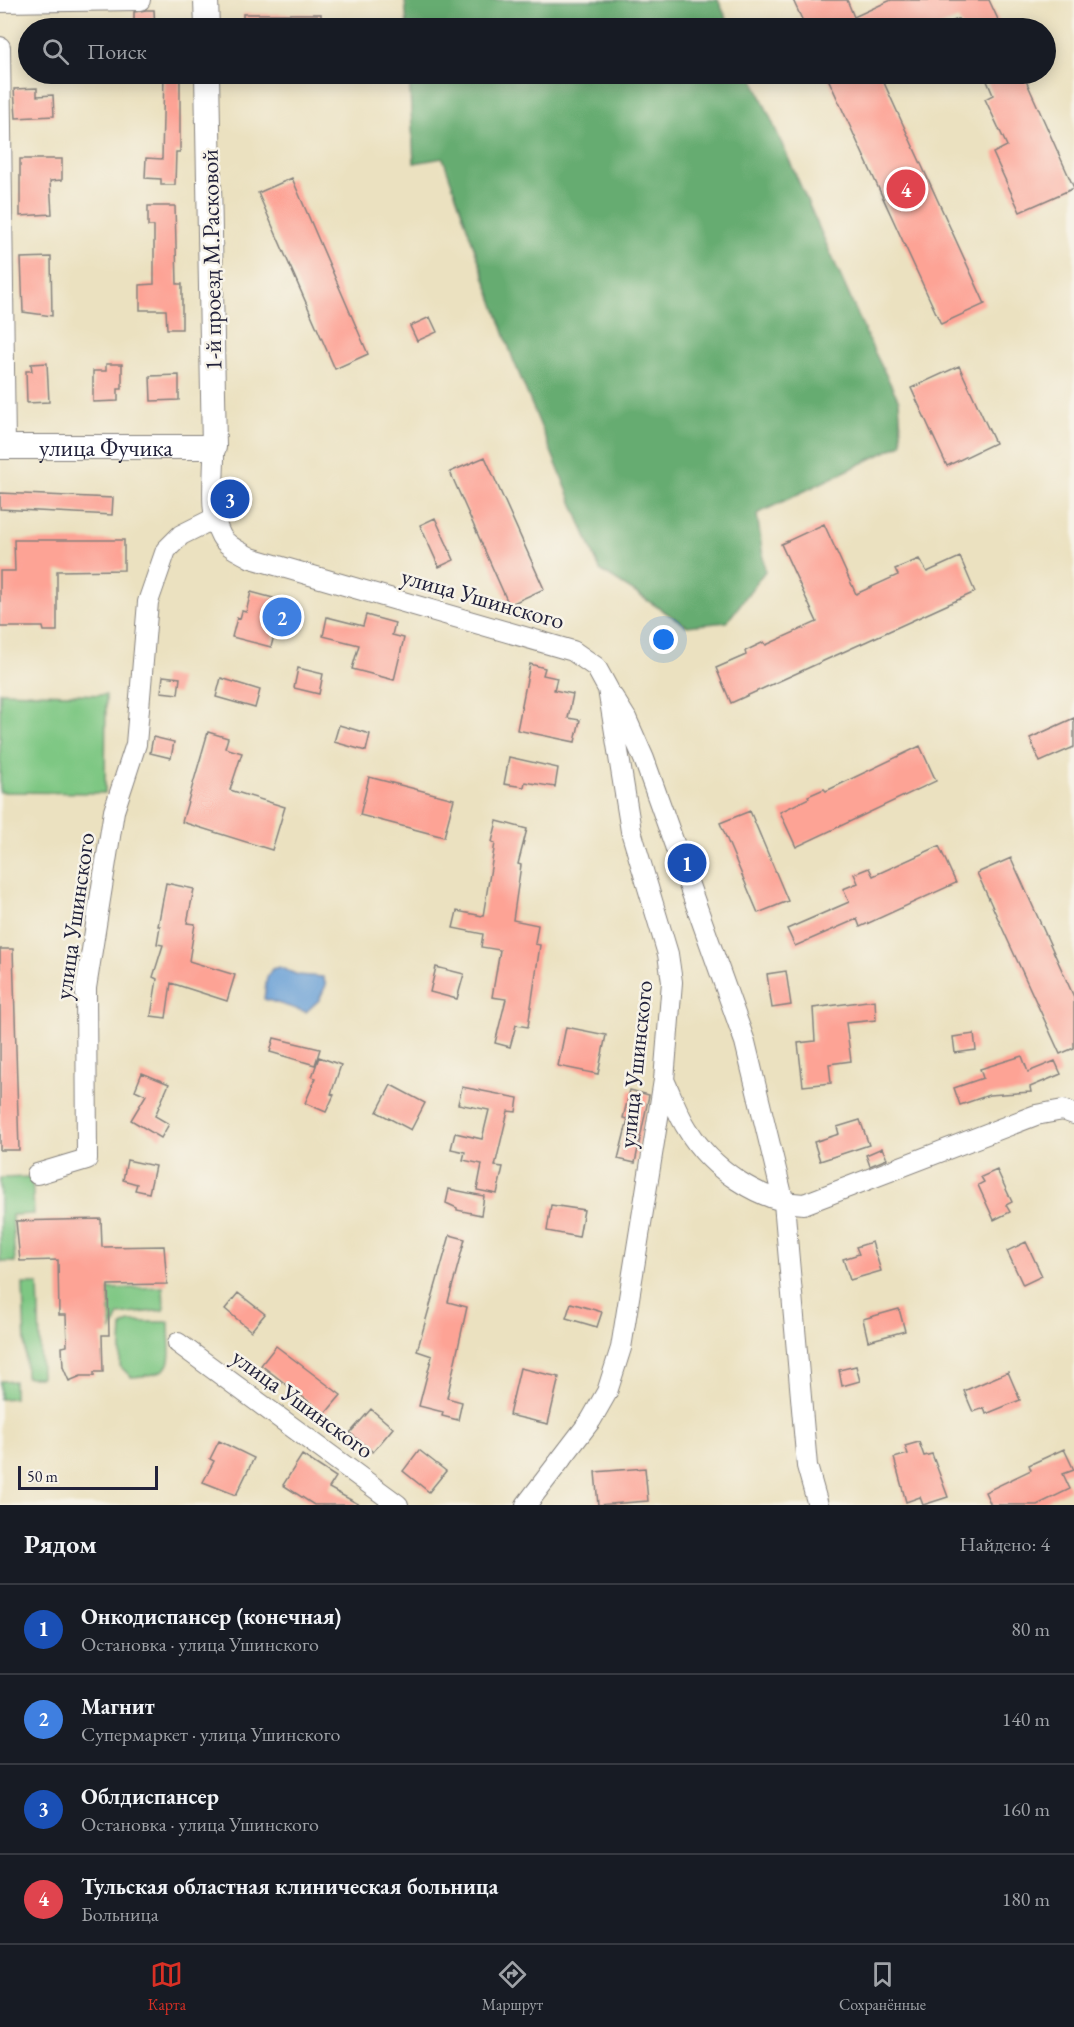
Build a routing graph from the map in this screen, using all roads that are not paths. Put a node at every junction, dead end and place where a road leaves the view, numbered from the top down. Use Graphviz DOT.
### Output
graph roads {
  1 [pos="141,0"];
  2 [pos="206,0"];
  3 [pos="0,2"];
  4 [pos="207,18"];
  5 [pos="0,47"];
  6 [pos="207,84"];
  7 [pos="2,447"];
  8 [pos="214,447"];
  9 [pos="215,518"];
  10 [pos="608,689"];
  11 [pos="664,1080"];
  12 [pos="1074,1114"];
  13 [pos="37,1174"];
  14 [pos="784,1203"];
  15 [pos="178,1343"];
  16 [pos="398,1505"];
  17 [pos="526,1505"];
  18 [pos="818,1505"];
  1 -- 3 [label="street"];
  2 -- 4 [label="street"];
  5 -- 7 [label="street"];
  6 -- 8 [label="street, 1-й проезд М.Расковой"];
  7 -- 8 [label="street, улица Фучика"];
  8 -- 9 [label="street, улица Ушинского"];
  9 -- 10 [label="street, улица Ушинского"];
  9 -- 13 [label="street, улица Ушинского"];
  10 -- 11 [label="street, улица Ушинского"];
  10 -- 14 [label="street"];
  11 -- 14 [label="street"];
  11 -- 17 [label="street, улица Ушинского"];
  12 -- 14 [label="street"];
  14 -- 18 [label="street"];
  15 -- 16 [label="street, улица Ушинского"];
}
